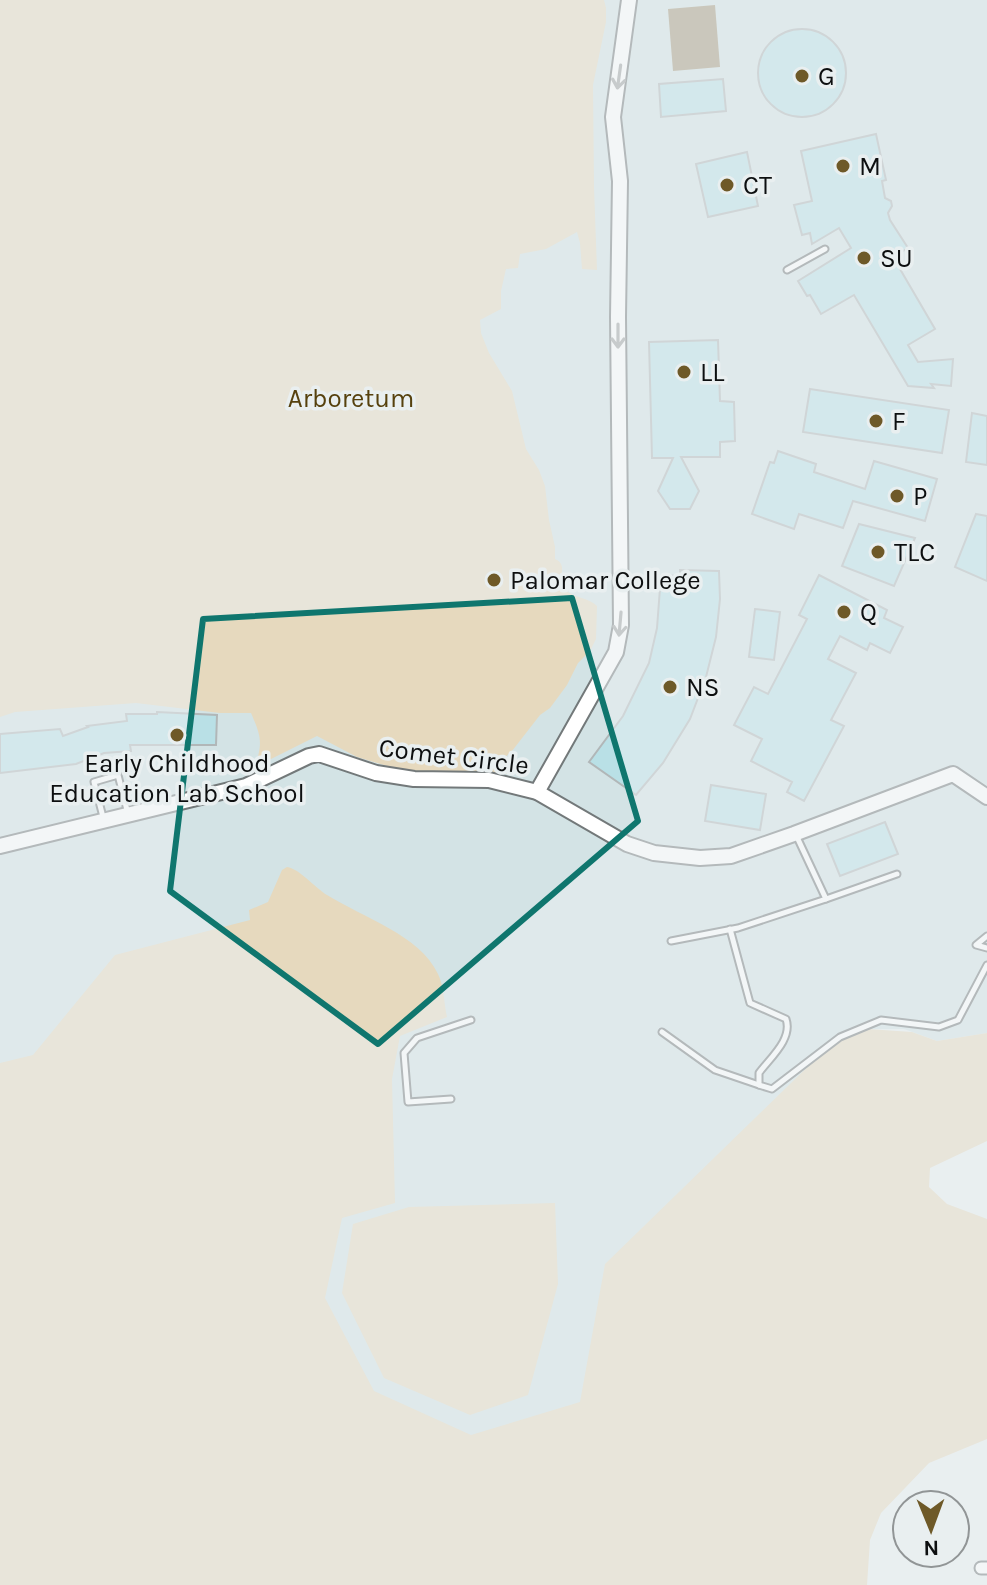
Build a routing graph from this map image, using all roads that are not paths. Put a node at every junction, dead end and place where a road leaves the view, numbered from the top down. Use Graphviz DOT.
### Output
graph roads {
  1 [pos="629,0"];
  2 [pos="825,249"];
  3 [pos="787,270"];
  4 [pos="537,792"];
  5 [pos="987,797"];
  6 [pos="129,815"];
  7 [pos="104,821"];
  8 [pos="796,834"];
  9 [pos="0,846"];
  10 [pos="897,874"];
  11 [pos="826,899"];
  12 [pos="730,929"];
  13 [pos="987,936"];
  14 [pos="671,941"];
  15 [pos="987,948"];
  16 [pos="987,965"];
  17 [pos="471,1020"];
  18 [pos="662,1032"];
  19 [pos="759,1085"];
  20 [pos="451,1099"];
  1 -- 4 [label="street, Comet Circle, one-way"];
  2 -- 3 [label="lane"];
  4 -- 6 [label="street, Comet Circle"];
  4 -- 8 [label="street"];
  5 -- 8 [label="street"];
  6 -- 7 [label="street, Comet Circle"];
  6 -- 7 [label="lane"];
  7 -- 9 [label="street, Comet Circle"];
  8 -- 11 [label="lane"];
  10 -- 11 [label="lane"];
  11 -- 12 [label="lane"];
  12 -- 14 [label="lane"];
  12 -- 19 [label="lane"];
  13 -- 15 [label="lane"];
  16 -- 19 [label="lane"];
  17 -- 20 [label="lane"];
  18 -- 19 [label="lane"];
}
